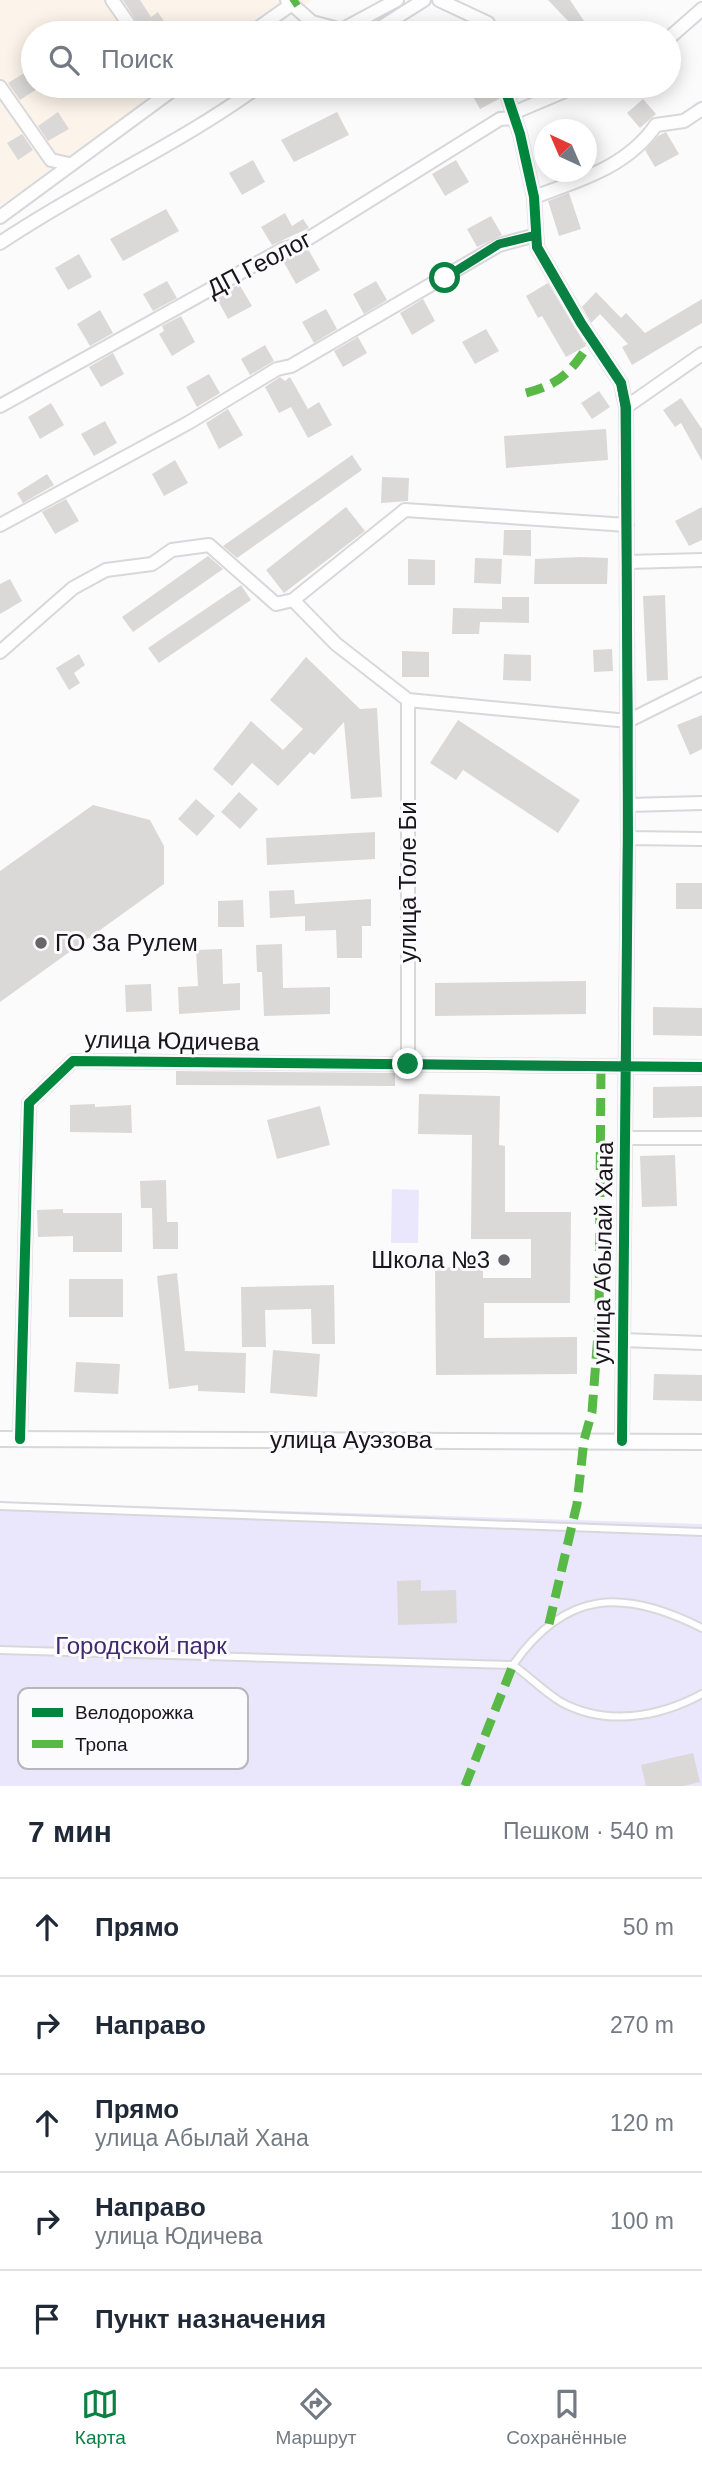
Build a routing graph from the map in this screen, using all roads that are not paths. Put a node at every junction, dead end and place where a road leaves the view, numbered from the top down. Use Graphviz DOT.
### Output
graph roads {
  1 [pos="112,0"];
  2 [pos="397,0"];
  3 [pos="424,0"];
  4 [pos="439,0"];
  5 [pos="290,2"];
  6 [pos="702,9"];
  7 [pos="127,21"];
  8 [pos="266,21"];
  9 [pos="311,21"];
  10 [pos="359,21"];
  11 [pos="391,21"];
  12 [pos="484,21"];
  13 [pos="681,27"];
  14 [pos="0,87"];
  15 [pos="160,98"];
  16 [pos="242,98"];
  17 [pos="508,98"];
  18 [pos="551,98"];
  19 [pos="702,109"];
  20 [pos="514,116"];
  21 [pos="69,164"];
  22 [pos="534,197"];
  23 [pos="0,217"];
  24 [pos="536,235"];
  25 [pos="0,243"];
  26 [pos="702,354"];
  27 [pos="0,406"];
  28 [pos="625,407"];
  29 [pos="627,525"];
  30 [pos="0,526"];
  31 [pos="702,559"];
  32 [pos="627,562"];
  33 [pos="293,600"];
  34 [pos="0,652"];
  35 [pos="702,684"];
  36 [pos="408,700"];
  37 [pos="628,721"];
  38 [pos="702,803"];
  39 [pos="628,805"];
  40 [pos="628,838"];
  41 [pos="702,839"];
  42 [pos="408,1064"];
  43 [pos="626,1067"];
  44 [pos="702,1067"];
  45 [pos="625,1138"];
  46 [pos="702,1138"];
  47 [pos="623,1340"];
  48 [pos="702,1343"];
  49 [pos="0,1438"];
  50 [pos="20,1439"];
  51 [pos="622,1441"];
  52 [pos="702,1442"];
  53 [pos="0,1506"];
  54 [pos="702,1532"];
  55 [pos="702,1628"];
  56 [pos="0,1650"];
  57 [pos="513,1665"];
  58 [pos="702,1694"];
  1 -- 7 [label="street"];
  2 -- 10 [label="street"];
  3 -- 11 [label="street"];
  4 -- 12 [label="street"];
  5 -- 8 [label="street"];
  5 -- 9 [label="street"];
  6 -- 13 [label="street"];
  14 -- 21 [label="street"];
  15 -- 21 [label="street"];
  16 -- 25 [label="street"];
  17 -- 20 [label="street, улица Абылай Хана"];
  18 -- 20 [label="street, ДП Геолог"];
  19 -- 22 [label="street"];
  20 -- 22 [label="street, улица Абылай Хана"];
  20 -- 27 [label="street, ДП Геолог"];
  21 -- 23 [label="street"];
  22 -- 24 [label="street, улица Абылай Хана"];
  24 -- 28 [label="street, улица Абылай Хана"];
  24 -- 30 [label="street"];
  26 -- 28 [label="street"];
  28 -- 29 [label="street, улица Абылай Хана"];
  29 -- 32 [label="street, улица Абылай Хана"];
  29 -- 33 [label="street"];
  31 -- 32 [label="street"];
  32 -- 37 [label="street, улица Абылай Хана"];
  33 -- 34 [label="street"];
  33 -- 36 [label="street"];
  35 -- 37 [label="street"];
  36 -- 37 [label="street"];
  36 -- 42 [label="street, улица Толе Би"];
  37 -- 39 [label="street, улица Абылай Хана"];
  38 -- 39 [label="street"];
  39 -- 40 [label="street, улица Абылай Хана"];
  40 -- 41 [label="street"];
  40 -- 43 [label="street, улица Абылай Хана"];
  42 -- 43 [label="street, улица Юдичева"];
  42 -- 50 [label="street, улица Юдичева"];
  43 -- 44 [label="street"];
  43 -- 45 [label="street, улица Абылай Хана"];
  45 -- 46 [label="street, улица Абылай Хана"];
  45 -- 47 [label="street, улица Абылай Хана"];
  47 -- 48 [label="street"];
  47 -- 51 [label="street, улица Абылай Хана"];
  49 -- 50 [label="street, улица Ауэзова"];
  50 -- 51 [label="street, улица Ауэзова"];
  51 -- 52 [label="street, улица Ауэзова"];
  53 -- 54 [label="lane"];
  55 -- 57 [label="lane"];
  56 -- 57 [label="lane"];
  57 -- 58 [label="lane"];
}
